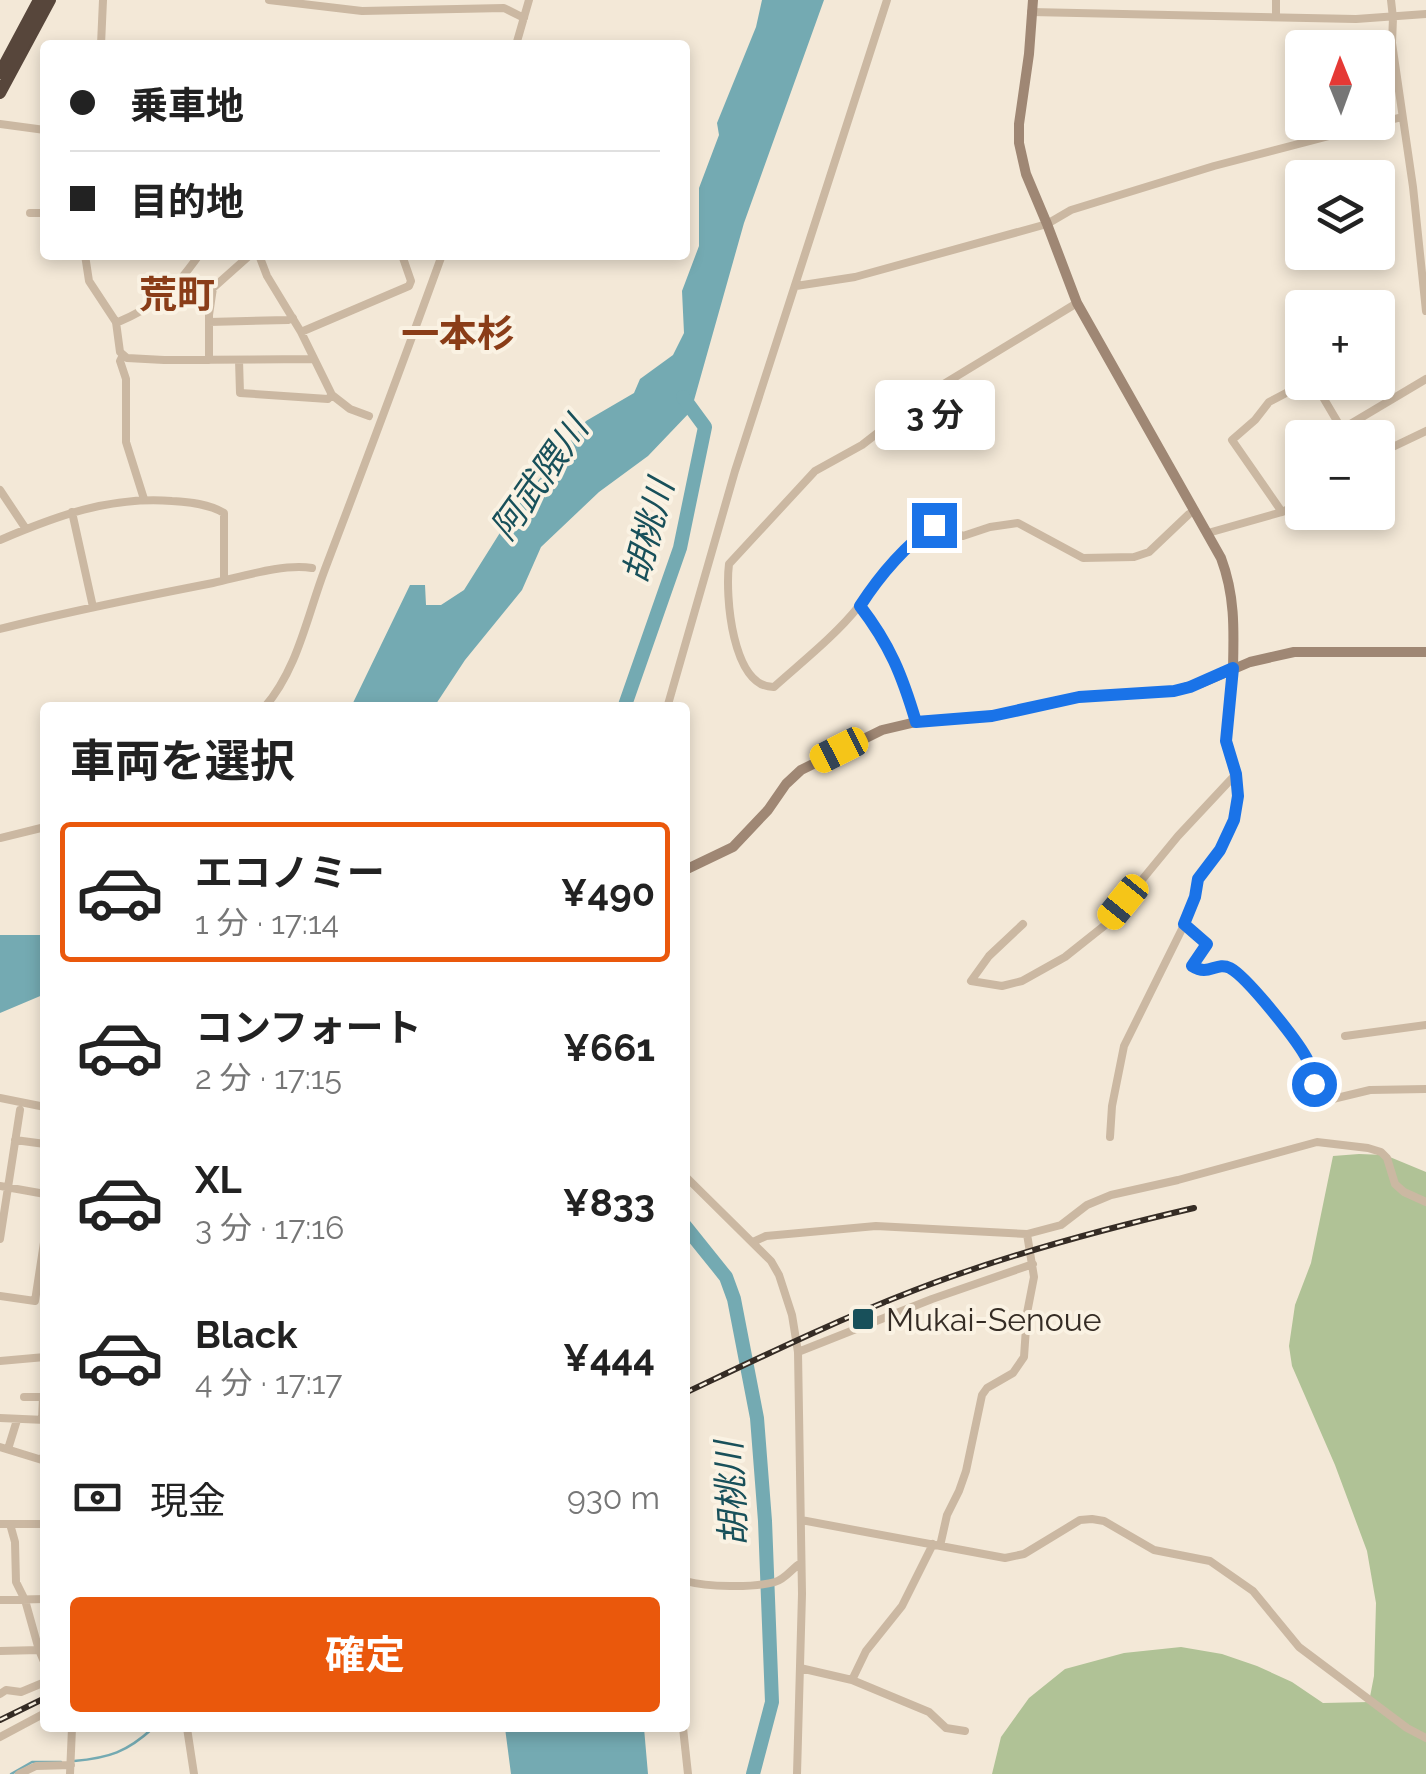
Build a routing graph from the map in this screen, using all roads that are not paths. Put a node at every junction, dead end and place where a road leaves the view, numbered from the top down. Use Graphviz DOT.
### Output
graph roads {
  1 [pos="39,0"];
  2 [pos="50,0"];
  3 [pos="103,0"];
  4 [pos="270,0"];
  5 [pos="468,0"];
  6 [pos="529,0"];
  7 [pos="887,0"];
  8 [pos="1276,0"];
  9 [pos="1390,0"];
  10 [pos="1032,6"];
  11 [pos="462,9"];
  12 [pos="1426,14"];
  13 [pos="1276,17"];
  14 [pos="524,18"];
  15 [pos="1393,18"];
  16 [pos="101,40"];
  17 [pos="517,40"];
  18 [pos="0,73"];
  19 [pos="0,93"];
  20 [pos="1402,117"];
  21 [pos="0,124"];
  22 [pos="40,129"];
  23 [pos="1414,200"];
  24 [pos="1426,205"];
  25 [pos="30,213"];
  26 [pos="40,214"];
  27 [pos="1048,224"];
  28 [pos="87,260"];
  29 [pos="195,260"];
  30 [pos="244,260"];
  31 [pos="261,260"];
  32 [pos="404,260"];
  33 [pos="440,260"];
  34 [pos="796,286"];
  35 [pos="1077,303"];
  36 [pos="1426,311"];
  37 [pos="292,318"];
  38 [pos="209,322"];
  39 [pos="116,323"];
  40 [pos="301,332"];
  41 [pos="123,355"];
  42 [pos="313,359"];
  43 [pos="209,360"];
  44 [pos="240,360"];
  45 [pos="1426,379"];
  46 [pos="1285,394"];
  47 [pos="332,396"];
  48 [pos="369,416"];
  49 [pos="1364,420"];
  50 [pos="1426,430"];
  51 [pos="1395,446"];
  52 [pos="0,490"];
  53 [pos="144,499"];
  54 [pos="1285,510"];
  55 [pos="1195,511"];
  56 [pos="72,512"];
  57 [pos="1282,512"];
  58 [pos="26,528"];
  59 [pos="1208,533"];
  60 [pos="0,540"];
  61 [pos="312,568"];
  62 [pos="224,580"];
  63 [pos="860,606"];
  64 [pos="92,608"];
  65 [pos="0,629"];
  66 [pos="1426,652"];
  67 [pos="1233,668"];
  68 [pos="269,702"];
  69 [pos="669,702"];
  70 [pos="916,722"];
  71 [pos="1236,774"];
  72 [pos="40,828"];
  73 [pos="0,838"];
  74 [pos="690,868"];
  75 [pos="1023,924"];
  76 [pos="1184,924"];
  77 [pos="1426,1025"];
  78 [pos="1345,1036"];
  79 [pos="1426,1089"];
  80 [pos="0,1098"];
  81 [pos="40,1105"];
  82 [pos="20,1110"];
  83 [pos="1110,1137"];
  84 [pos="15,1140"];
  85 [pos="40,1143"];
  86 [pos="690,1181"];
  87 [pos="4,1187"];
  88 [pos="40,1193"];
  89 [pos="1426,1202"];
  90 [pos="1027,1234"];
  91 [pos="0,1239"];
  92 [pos="753,1242"];
  93 [pos="1033,1264"];
  94 [pos="40,1287"];
  95 [pos="0,1296"];
  96 [pos="798,1352"];
  97 [pos="40,1357"];
  98 [pos="0,1361"];
  99 [pos="24,1397"];
  100 [pos="40,1397"];
  101 [pos="0,1418"];
  102 [pos="17,1420"];
  103 [pos="40,1420"];
  104 [pos="4,1448"];
  105 [pos="40,1459"];
  106 [pos="801,1520"];
  107 [pos="5,1524"];
  108 [pos="40,1524"];
  109 [pos="937,1545"];
  110 [pos="802,1563"];
  111 [pos="690,1582"];
  112 [pos="40,1599"];
  113 [pos="0,1600"];
  114 [pos="25,1600"];
  115 [pos="0,1650"];
  116 [pos="38,1650"];
  117 [pos="40,1654"];
  118 [pos="800,1668"];
  119 [pos="852,1680"];
  120 [pos="40,1684"];
  121 [pos="0,1694"];
  122 [pos="40,1717"];
  123 [pos="965,1731"];
  124 [pos="72,1732"];
  125 [pos="187,1732"];
  126 [pos="683,1732"];
  127 [pos="0,1737"];
  128 [pos="1426,1738"];
  129 [pos="70,1770"];
  130 [pos="19,1774"];
  131 [pos="194,1774"];
  132 [pos="688,1774"];
  133 [pos="797,1774"];
  1 -- 18 [label="highway"];
  2 -- 19 [label="highway"];
  3 -- 16 [label="street"];
  4 -- 11 [label="street"];
  5 -- 11 [label="street"];
  6 -- 14 [label="street"];
  7 -- 34 [label="street"];
  8 -- 13 [label="street"];
  9 -- 15 [label="street"];
  10 -- 13 [label="street"];
  10 -- 27 [label="street"];
  11 -- 14 [label="street"];
  12 -- 15 [label="street"];
  13 -- 15 [label="street"];
  14 -- 17 [label="street"];
  15 -- 20 [label="street"];
  20 -- 23 [label="street"];
  20 -- 27 [label="street"];
  21 -- 22 [label="street"];
  23 -- 24 [label="street"];
  23 -- 36 [label="street"];
  25 -- 26 [label="street"];
  27 -- 34 [label="street"];
  27 -- 35 [label="street"];
  28 -- 39 [label="street"];
  29 -- 39 [label="street"];
  30 -- 38 [label="street"];
  31 -- 37 [label="street"];
  32 -- 40 [label="street"];
  33 -- 68 [label="street"];
  34 -- 69 [label="street"];
  35 -- 55 [label="street"];
  35 -- 63 [label="street"];
  37 -- 38 [label="street"];
  37 -- 40 [label="street"];
  38 -- 43 [label="street"];
  39 -- 41 [label="street"];
  40 -- 42 [label="street"];
  41 -- 43 [label="street"];
  41 -- 53 [label="street"];
  42 -- 44 [label="street"];
  42 -- 47 [label="street"];
  43 -- 44 [label="street"];
  44 -- 47 [label="street"];
  45 -- 49 [label="street"];
  46 -- 57 [label="street"];
  47 -- 48 [label="street"];
  50 -- 51 [label="street"];
  52 -- 58 [label="street"];
  53 -- 56 [label="street"];
  53 -- 62 [label="street"];
  54 -- 57 [label="street"];
  55 -- 59 [label="street"];
  55 -- 63 [label="street"];
  56 -- 58 [label="street"];
  56 -- 64 [label="street"];
  57 -- 59 [label="street"];
  58 -- 60 [label="street"];
  59 -- 67 [label="street"];
  61 -- 62 [label="street"];
  62 -- 64 [label="street"];
  63 -- 70 [label="street"];
  64 -- 65 [label="street"];
  66 -- 67 [label="street"];
  67 -- 70 [label="street"];
  67 -- 71 [label="street"];
  70 -- 74 [label="street"];
  71 -- 75 [label="street"];
  71 -- 76 [label="street"];
  72 -- 73 [label="street"];
  76 -- 79 [label="street"];
  76 -- 83 [label="street"];
  77 -- 78 [label="street"];
  80 -- 81 [label="street"];
  82 -- 84 [label="street"];
  84 -- 85 [label="street"];
  84 -- 87 [label="street"];
  86 -- 92 [label="street"];
  87 -- 88 [label="street"];
  87 -- 91 [label="street"];
  89 -- 90 [label="street"];
  90 -- 92 [label="street"];
  90 -- 93 [label="street"];
  92 -- 96 [label="street"];
  93 -- 96 [label="street"];
  93 -- 109 [label="street"];
  94 -- 95 [label="street"];
  96 -- 106 [label="street"];
  97 -- 98 [label="street"];
  99 -- 100 [label="street"];
  101 -- 102 [label="street"];
  102 -- 103 [label="street"];
  102 -- 104 [label="street"];
  104 -- 105 [label="street"];
  106 -- 109 [label="street"];
  106 -- 110 [label="street"];
  107 -- 108 [label="street"];
  107 -- 114 [label="street"];
  109 -- 119 [label="street"];
  109 -- 128 [label="street"];
  110 -- 111 [label="street"];
  110 -- 118 [label="street"];
  112 -- 114 [label="street"];
  113 -- 114 [label="street"];
  114 -- 116 [label="street"];
  115 -- 116 [label="street"];
  116 -- 117 [label="street"];
  118 -- 119 [label="street"];
  118 -- 133 [label="street"];
  119 -- 123 [label="street"];
  120 -- 121 [label="street"];
  122 -- 127 [label="street"];
  124 -- 129 [label="street"];
  125 -- 131 [label="street"];
  126 -- 132 [label="street"];
  129 -- 130 [label="street"];
}
